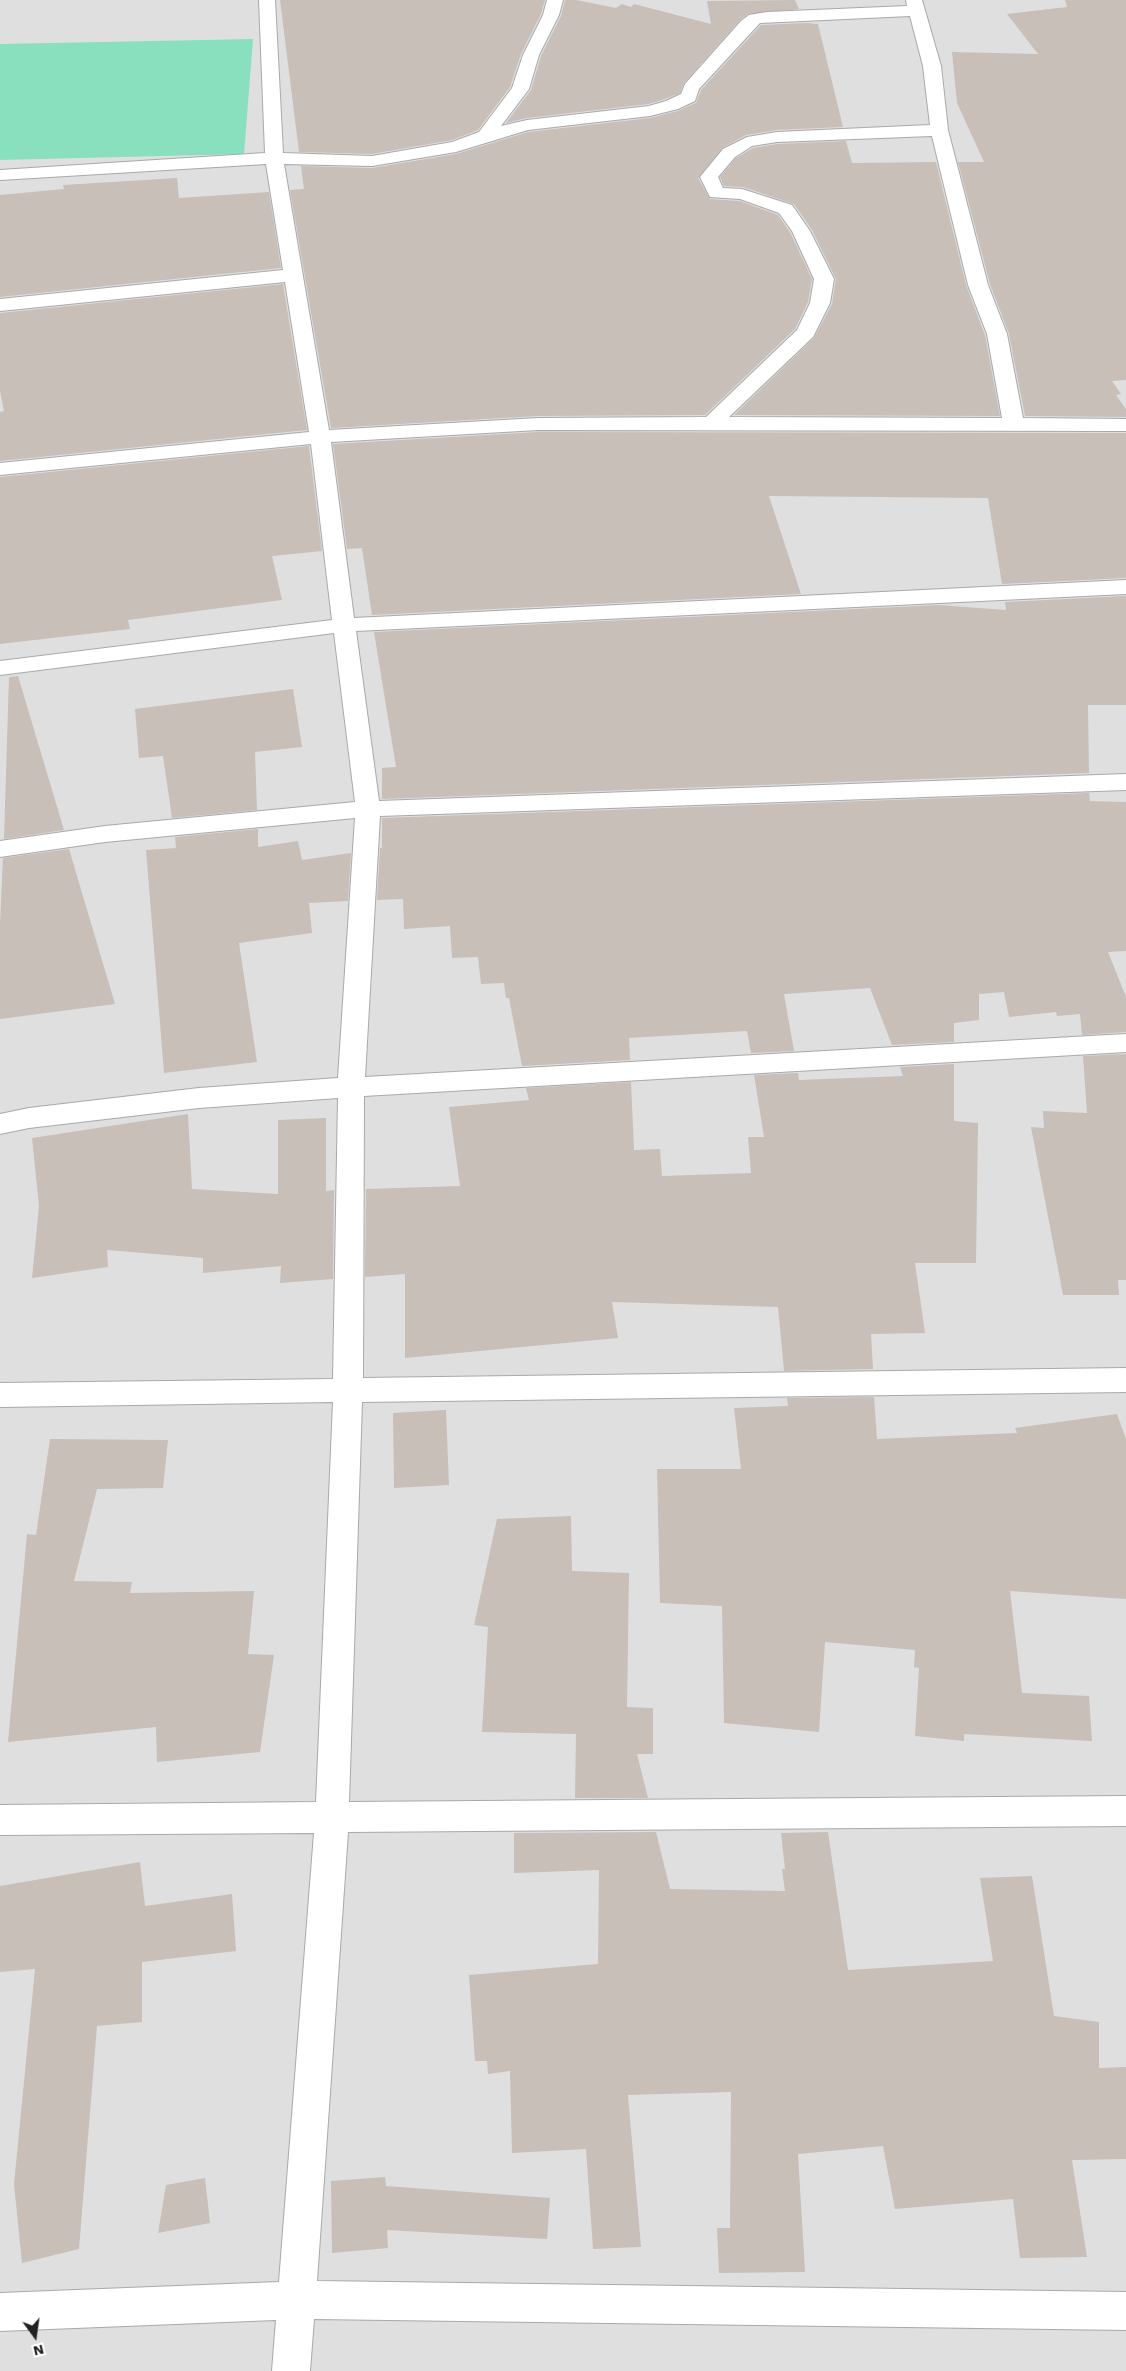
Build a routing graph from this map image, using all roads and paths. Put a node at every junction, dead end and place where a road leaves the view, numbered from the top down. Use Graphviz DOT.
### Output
graph roads {
  1 [pos="267,0"];
  2 [pos="555,0"];
  3 [pos="915,6"];
  4 [pos="939,130"];
  5 [pos="485,136"];
  6 [pos="274,158"];
  7 [pos="0,175"];
  8 [pos="294,275"];
  9 [pos="0,305"];
  10 [pos="711,423"];
  11 [pos="1126,425"];
  12 [pos="1014,426"];
  13 [pos="320,438"];
  14 [pos="0,469"];
  15 [pos="1126,587"];
  16 [pos="344,625"];
  17 [pos="0,668"];
  18 [pos="1126,782"];
  19 [pos="368,809"];
  20 [pos="0,849"];
  21 [pos="1126,1043"];
  22 [pos="351,1087"];
  23 [pos="0,1124"];
  24 [pos="1126,1380"];
  25 [pos="348,1391"];
  26 [pos="0,1395"];
  27 [pos="1126,1811"];
  28 [pos="332,1817"];
  29 [pos="0,1820"];
  30 [pos="295,2300"];
  31 [pos="1126,2311"];
  32 [pos="0,2312"];
  33 [pos="291,2371"];
  1 -- 6 [label="street"];
  2 -- 5 [label="street"];
  3 -- 4 [label="street"];
  3 -- 5 [label="street"];
  4 -- 10 [label="street"];
  4 -- 12 [label="street"];
  5 -- 6 [label="street"];
  6 -- 7 [label="street"];
  6 -- 8 [label="street"];
  8 -- 9 [label="street"];
  8 -- 13 [label="street"];
  10 -- 12 [label="street"];
  10 -- 13 [label="street"];
  11 -- 12 [label="street"];
  13 -- 14 [label="street"];
  13 -- 16 [label="street"];
  15 -- 16 [label="street"];
  16 -- 17 [label="street"];
  16 -- 19 [label="street"];
  18 -- 19 [label="street"];
  19 -- 20 [label="street"];
  19 -- 22 [label="street"];
  21 -- 22 [label="street"];
  22 -- 23 [label="street"];
  22 -- 25 [label="street"];
  24 -- 25 [label="street"];
  25 -- 26 [label="street"];
  25 -- 28 [label="street"];
  27 -- 28 [label="street"];
  28 -- 29 [label="street"];
  28 -- 30 [label="street"];
  30 -- 31 [label="street"];
  30 -- 32 [label="street"];
  30 -- 33 [label="street"];
}
